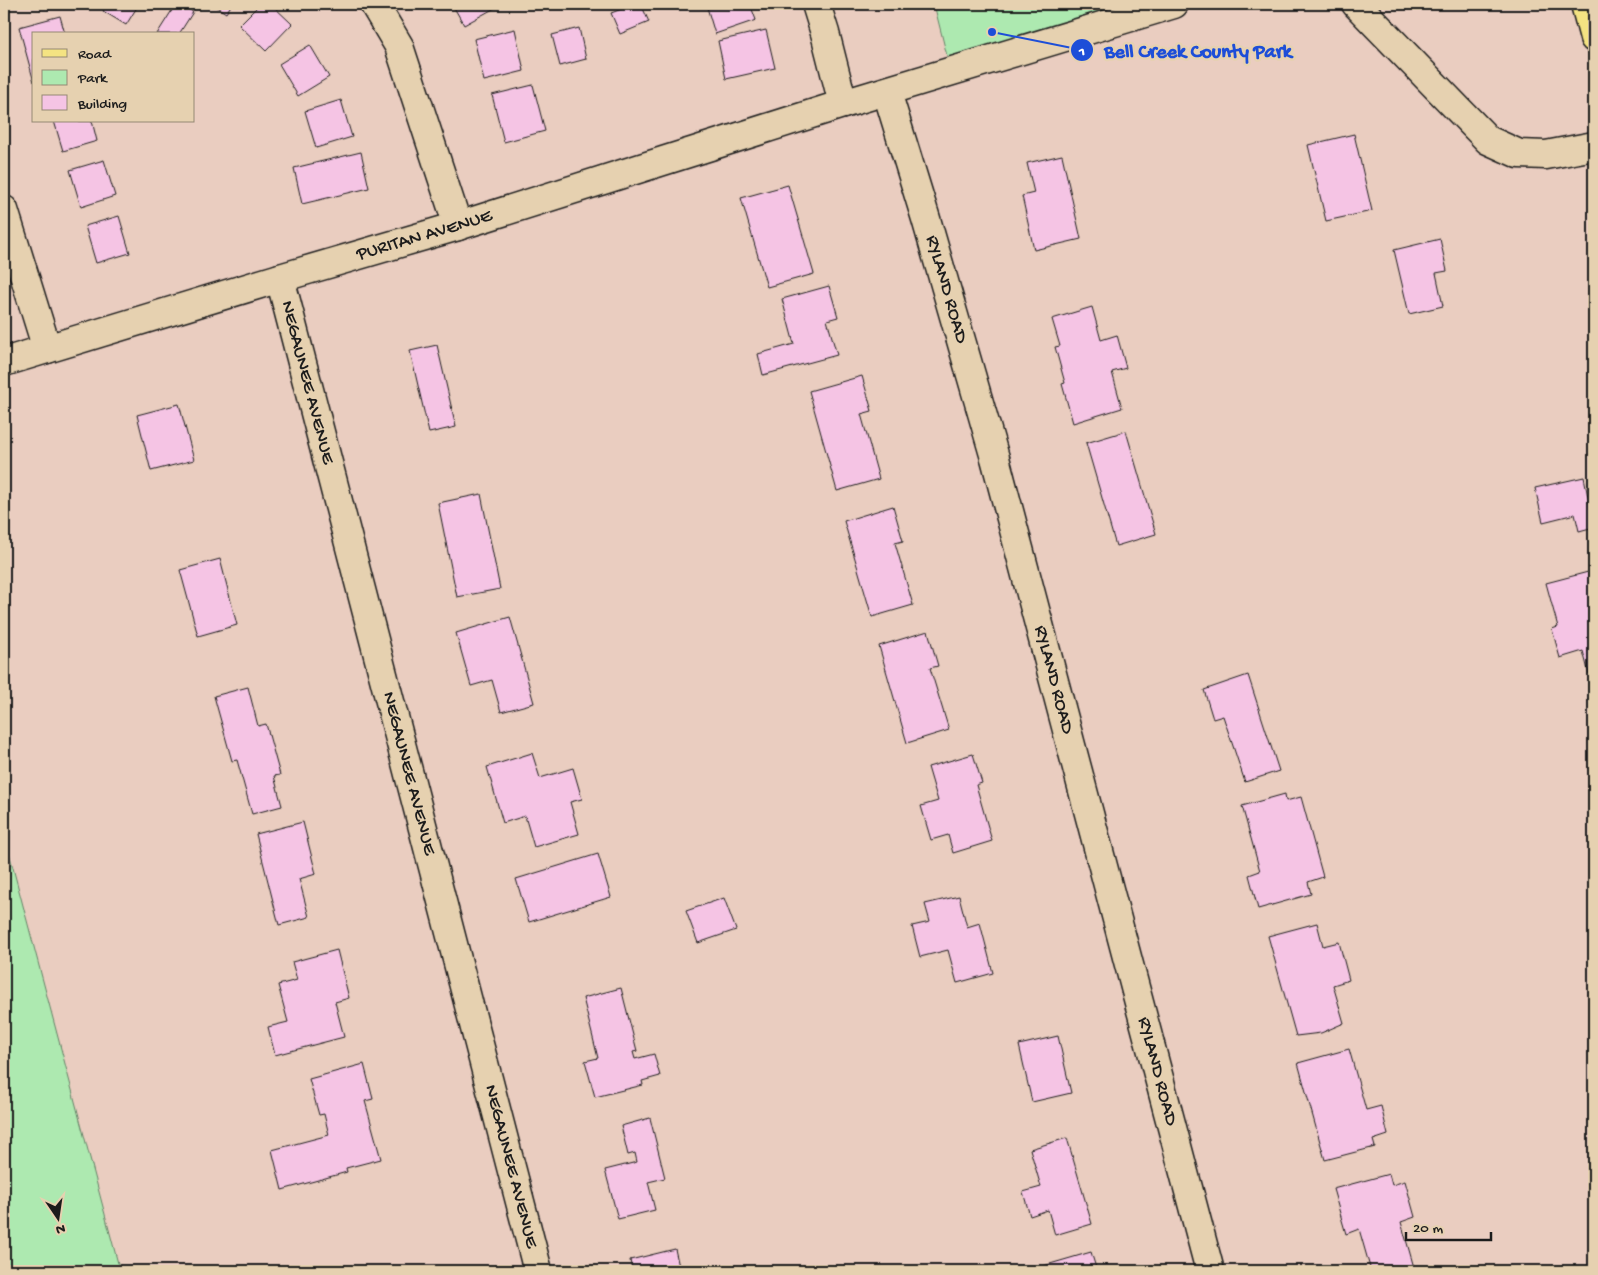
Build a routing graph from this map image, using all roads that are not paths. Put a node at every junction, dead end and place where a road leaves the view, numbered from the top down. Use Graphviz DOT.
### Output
graph roads {
  1 [pos="374,4"];
  2 [pos="816,4"];
  3 [pos="1174,4"];
  4 [pos="1356,4"];
  5 [pos="1585,4"];
  6 [pos="1594,38"];
  7 [pos="887,92"];
  8 [pos="842,104"];
  9 [pos="1594,146"];
  10 [pos="4,210"];
  11 [pos="458,226"];
  12 [pos="280,278"];
  13 [pos="47,349"];
  14 [pos="4,362"];
  15 [pos="538,1271"];
  16 [pos="1210,1271"];
  1 -- 11 [label="street"];
  2 -- 8 [label="street"];
  3 -- 7 [label="street"];
  4 -- 9 [label="street"];
  5 -- 6 [label="main road"];
  7 -- 8 [label="street, PURITAN AVENUE"];
  7 -- 16 [label="street, RYLAND ROAD"];
  8 -- 11 [label="street, PURITAN AVENUE"];
  10 -- 13 [label="street"];
  11 -- 12 [label="street, PURITAN AVENUE"];
  12 -- 13 [label="street, PURITAN AVENUE"];
  12 -- 15 [label="street, NEGAUNEE AVENUE"];
  13 -- 14 [label="street, PURITAN AVENUE"];
}
